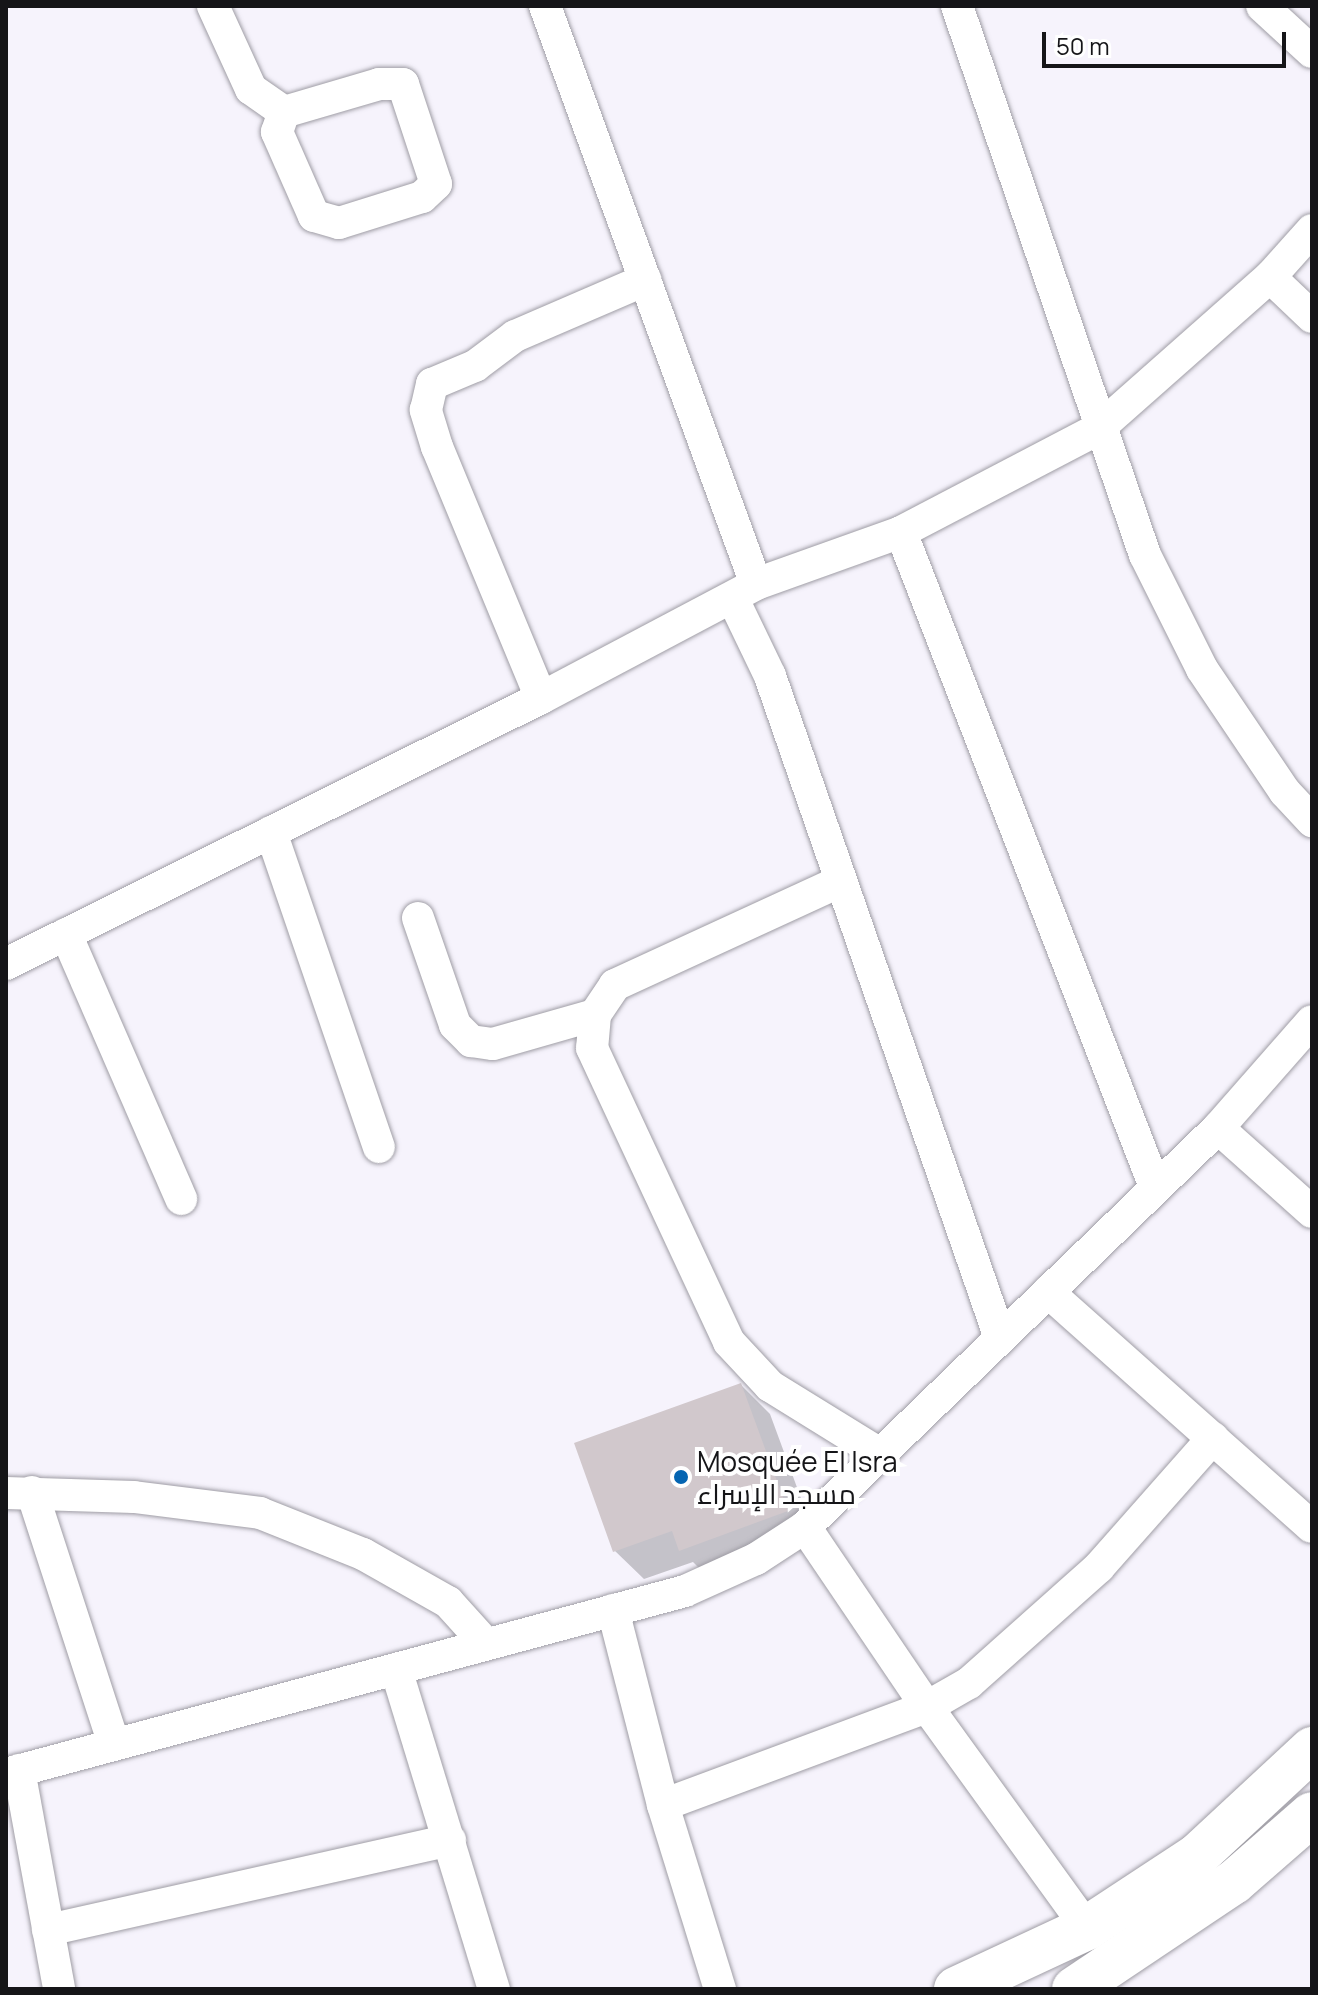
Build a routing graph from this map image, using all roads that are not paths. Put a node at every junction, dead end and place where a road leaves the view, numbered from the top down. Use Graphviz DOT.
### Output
graph roads {
  1 [pos="213,6"];
  2 [pos="545,6"];
  3 [pos="957,6"];
  4 [pos="1262,6"];
  5 [pos="1311,49"];
  6 [pos="284,112"];
  7 [pos="1312,230"];
  8 [pos="1270,277"];
  9 [pos="645,280"];
  10 [pos="1312,317"];
  11 [pos="1098,429"];
  12 [pos="901,532"];
  13 [pos="744,591"];
  14 [pos="541,698"];
  15 [pos="1312,821"];
  16 [pos="271,832"];
  17 [pos="841,881"];
  18 [pos="418,918"];
  19 [pos="66,934"];
  20 [pos="6,964"];
  21 [pos="595,1015"];
  22 [pos="1312,1021"];
  23 [pos="1218,1128"];
  24 [pos="379,1147"];
  25 [pos="1155,1187"];
  26 [pos="181,1199"];
  27 [pos="1312,1212"];
  28 [pos="1048,1292"];
  29 [pos="1000,1338"];
  30 [pos="1213,1438"];
  31 [pos="880,1454"];
  32 [pos="19,1493"];
  33 [pos="805,1527"];
  34 [pos="1312,1527"];
  35 [pos="613,1610"];
  36 [pos="486,1644"];
  37 [pos="396,1669"];
  38 [pos="927,1707"];
  39 [pos="114,1744"];
  40 [pos="1312,1749"];
  41 [pos="12,1772"];
  42 [pos="663,1805"];
  43 [pos="1312,1814"];
  44 [pos="450,1840"];
  45 [pos="1087,1928"];
  46 [pos="48,1930"];
  47 [pos="59,1989"];
  48 [pos="494,1989"];
  49 [pos="720,1989"];
  50 [pos="956,1989"];
  51 [pos="1074,1989"];
  1 -- 6 [label="street"];
  2 -- 9 [label="street"];
  3 -- 11 [label="street"];
  4 -- 5 [label="street"];
  6 -- 6 [label="street"];
  7 -- 8 [label="street"];
  8 -- 10 [label="street"];
  8 -- 11 [label="street"];
  9 -- 13 [label="street"];
  9 -- 14 [label="street"];
  11 -- 12 [label="street"];
  11 -- 15 [label="street"];
  12 -- 13 [label="street"];
  12 -- 25 [label="street"];
  13 -- 14 [label="street"];
  13 -- 17 [label="street"];
  14 -- 16 [label="street"];
  16 -- 19 [label="street"];
  16 -- 24 [label="street"];
  17 -- 21 [label="street"];
  17 -- 29 [label="street"];
  18 -- 21 [label="street"];
  19 -- 20 [label="street"];
  19 -- 26 [label="street"];
  21 -- 31 [label="street"];
  22 -- 23 [label="street"];
  23 -- 25 [label="street"];
  23 -- 27 [label="street"];
  25 -- 28 [label="street"];
  28 -- 29 [label="street"];
  28 -- 30 [label="street"];
  29 -- 31 [label="street"];
  30 -- 34 [label="street"];
  30 -- 38 [label="street"];
  31 -- 33 [label="street"];
  32 -- 36 [label="street"];
  32 -- 39 [label="street"];
  33 -- 35 [label="street"];
  33 -- 38 [label="street"];
  35 -- 36 [label="street"];
  35 -- 42 [label="street"];
  36 -- 37 [label="street"];
  37 -- 39 [label="street"];
  37 -- 44 [label="street"];
  38 -- 42 [label="street"];
  38 -- 45 [label="street"];
  39 -- 41 [label="street"];
  40 -- 45 [label="main road"];
  41 -- 46 [label="street"];
  42 -- 49 [label="street"];
  43 -- 51 [label="main road"];
  44 -- 46 [label="street"];
  44 -- 48 [label="street"];
  45 -- 50 [label="main road"];
  46 -- 47 [label="street"];
}
